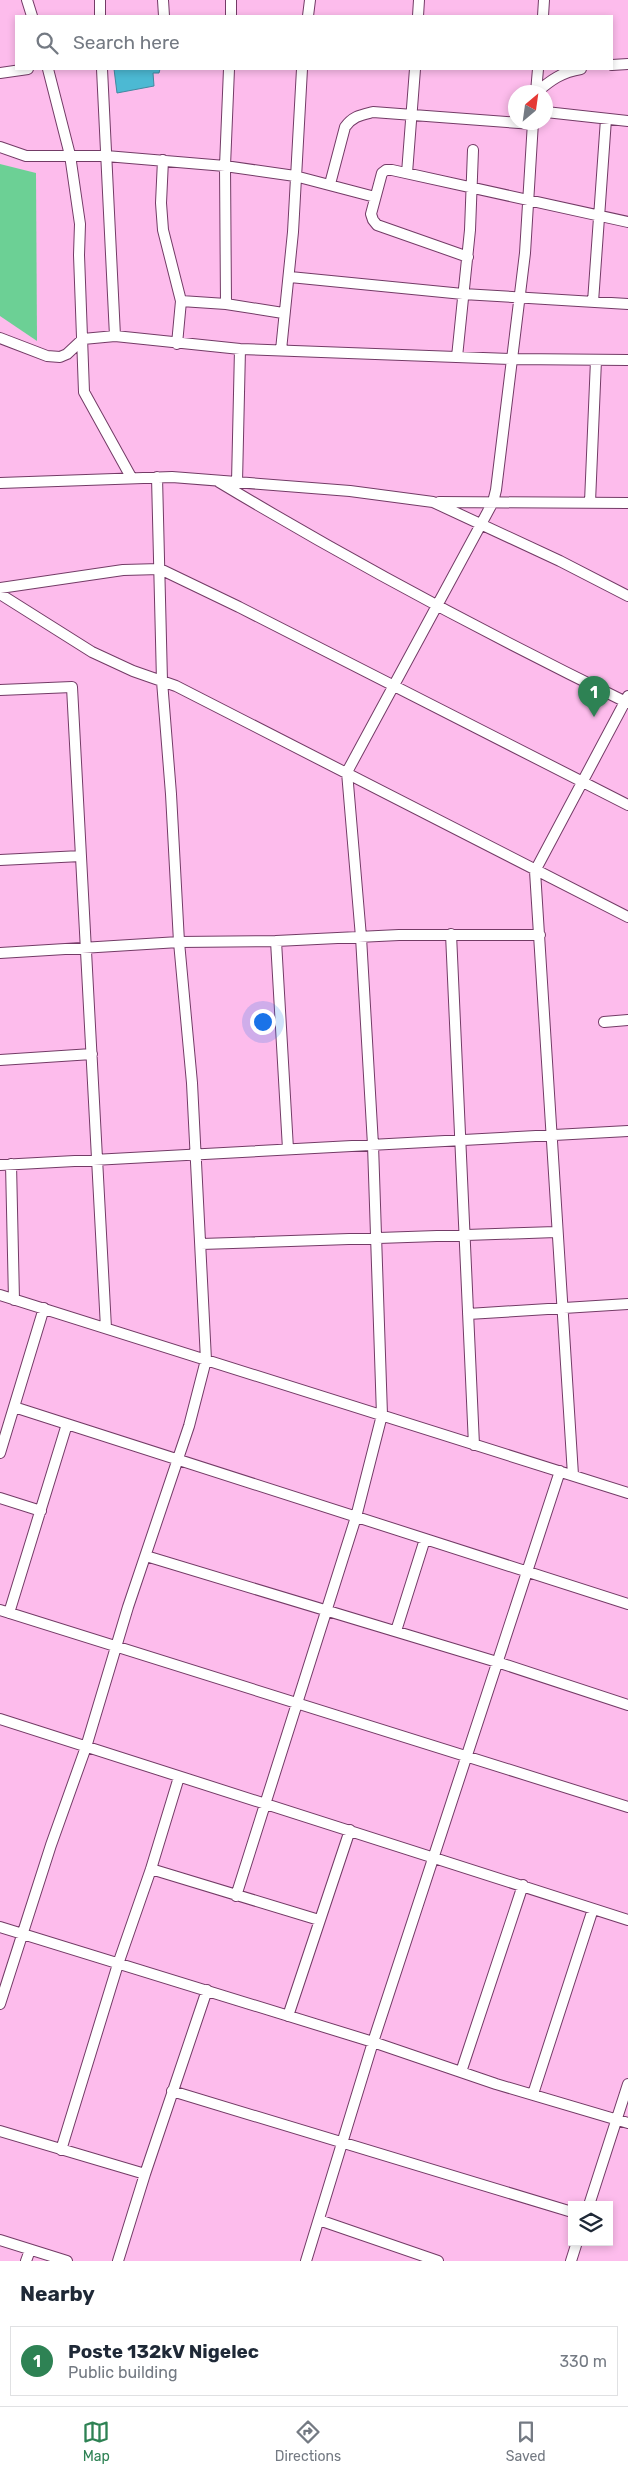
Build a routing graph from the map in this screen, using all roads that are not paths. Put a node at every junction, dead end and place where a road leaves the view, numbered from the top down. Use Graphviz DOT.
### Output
graph roads {
  1 [pos="27,0"];
  2 [pos="100,0"];
  3 [pos="163,0"];
  4 [pos="231,0"];
  5 [pos="310,0"];
  6 [pos="419,0"];
  7 [pos="544,0"];
  8 [pos="32,15"];
  9 [pos="100,15"];
  10 [pos="164,15"];
  11 [pos="231,15"];
  12 [pos="308,15"];
  13 [pos="418,15"];
  14 [pos="543,15"];
  15 [pos="628,64"];
  16 [pos="613,65"];
  17 [pos="21,70"];
  18 [pos="48,70"];
  19 [pos="102,70"];
  20 [pos="229,70"];
  21 [pos="302,70"];
  22 [pos="414,70"];
  23 [pos="538,70"];
  24 [pos="576,70"];
  25 [pos="0,73"];
  26 [pos="537,85"];
  27 [pos="544,85"];
  28 [pos="553,113"];
  29 [pos="412,116"];
  30 [pos="606,118"];
  31 [pos="628,121"];
  32 [pos="508,122"];
  33 [pos="533,130"];
  34 [pos="0,147"];
  35 [pos="473,150"];
  36 [pos="70,155"];
  37 [pos="106,156"];
  38 [pos="163,160"];
  39 [pos="225,166"];
  40 [pos="407,173"];
  41 [pos="294,176"];
  42 [pos="330,184"];
  43 [pos="471,189"];
  44 [pos="375,197"];
  45 [pos="530,200"];
  46 [pos="600,216"];
  47 [pos="628,222"];
  48 [pos="468,257"];
  49 [pos="290,277"];
  50 [pos="463,294"];
  51 [pos="520,297"];
  52 [pos="181,301"];
  53 [pos="593,302"];
  54 [pos="226,304"];
  55 [pos="628,304"];
  56 [pos="283,313"];
  57 [pos="116,336"];
  58 [pos="0,338"];
  59 [pos="83,340"];
  60 [pos="177,344"];
  61 [pos="240,349"];
  62 [pos="281,350"];
  63 [pos="457,358"];
  64 [pos="512,359"];
  65 [pos="596,360"];
  66 [pos="628,360"];
  67 [pos="131,477"];
  68 [pos="157,477"];
  69 [pos="214,479"];
  70 [pos="237,482"];
  71 [pos="0,483"];
  72 [pos="433,502"];
  73 [pos="493,502"];
  74 [pos="590,502"];
  75 [pos="628,503"];
  76 [pos="482,523"];
  77 [pos="160,569"];
  78 [pos="0,588"];
  79 [pos="0,594"];
  80 [pos="628,596"];
  81 [pos="436,605"];
  82 [pos="162,682"];
  83 [pos="393,686"];
  84 [pos="0,690"];
  85 [pos="627,700"];
  86 [pos="347,772"];
  87 [pos="582,783"];
  88 [pos="628,805"];
  89 [pos="81,856"];
  90 [pos="0,860"];
  91 [pos="535,871"];
  92 [pos="628,917"];
  93 [pos="451,934"];
  94 [pos="540,935"];
  95 [pos="361,937"];
  96 [pos="276,941"];
  97 [pos="179,942"];
  98 [pos="87,947"];
  99 [pos="0,953"];
  100 [pos="628,1020"];
  101 [pos="604,1022"];
  102 [pos="92,1054"];
  103 [pos="0,1060"];
  104 [pos="628,1131"];
  105 [pos="551,1135"];
  106 [pos="460,1140"];
  107 [pos="373,1145"];
  108 [pos="288,1149"];
  109 [pos="196,1153"];
  110 [pos="98,1160"];
  111 [pos="11,1164"];
  112 [pos="0,1165"];
  113 [pos="556,1232"];
  114 [pos="464,1235"];
  115 [pos="376,1238"];
  116 [pos="201,1244"];
  117 [pos="0,1295"];
  118 [pos="14,1300"];
  119 [pos="628,1304"];
  120 [pos="44,1308"];
  121 [pos="561,1308"];
  122 [pos="468,1314"];
  123 [pos="106,1328"];
  124 [pos="206,1360"];
  125 [pos="14,1407"];
  126 [pos="382,1416"];
  127 [pos="68,1424"];
  128 [pos="474,1445"];
  129 [pos="0,1453"];
  130 [pos="177,1459"];
  131 [pos="560,1471"];
  132 [pos="573,1475"];
  133 [pos="628,1493"];
  134 [pos="0,1498"];
  135 [pos="40,1511"];
  136 [pos="356,1517"];
  137 [pos="425,1539"];
  138 [pos="146,1556"];
  139 [pos="528,1573"];
  140 [pos="628,1604"];
  141 [pos="327,1610"];
  142 [pos="5,1612"];
  143 [pos="396,1631"];
  144 [pos="117,1647"];
  145 [pos="497,1662"];
  146 [pos="296,1704"];
  147 [pos="628,1705"];
  148 [pos="0,1719"];
  149 [pos="86,1747"];
  150 [pos="466,1756"];
  151 [pos="179,1777"];
  152 [pos="266,1803"];
  153 [pos="628,1807"];
  154 [pos="350,1830"];
  155 [pos="433,1857"];
  156 [pos="151,1870"];
  157 [pos="523,1886"];
  158 [pos="236,1896"];
  159 [pos="593,1909"];
  160 [pos="319,1920"];
  161 [pos="628,1920"];
  162 [pos="0,1927"];
  163 [pos="23,1934"];
  164 [pos="118,1964"];
  165 [pos="207,1990"];
  166 [pos="0,2004"];
  167 [pos="288,2016"];
  168 [pos="373,2042"];
  169 [pos="461,2072"];
  170 [pos="628,2084"];
  171 [pos="172,2090"];
  172 [pos="533,2094"];
  173 [pos="616,2120"];
  174 [pos="628,2124"];
  175 [pos="0,2131"];
  176 [pos="341,2142"];
  177 [pos="61,2150"];
  178 [pos="144,2174"];
  179 [pos="590,2201"];
  180 [pos="568,2211"];
  181 [pos="319,2220"];
  182 [pos="0,2240"];
  183 [pos="576,2246"];
  184 [pos="30,2250"];
  185 [pos="26,2261"];
  186 [pos="67,2261"];
  187 [pos="118,2261"];
  188 [pos="306,2261"];
  189 [pos="438,2261"];
  190 [pos="571,2261"];
  1 -- 8 [label="street"];
  2 -- 9 [label="street"];
  3 -- 10 [label="street"];
  4 -- 11 [label="street"];
  5 -- 12 [label="street"];
  6 -- 13 [label="street"];
  7 -- 14 [label="street"];
  15 -- 16 [label="street"];
  17 -- 25 [label="street"];
  18 -- 36 [label="street"];
  19 -- 37 [label="street"];
  20 -- 39 [label="street"];
  21 -- 41 [label="street"];
  22 -- 29 [label="street"];
  23 -- 26 [label="street"];
  24 -- 27 [label="street"];
  28 -- 30 [label="street"];
  29 -- 32 [label="street"];
  29 -- 40 [label="street"];
  29 -- 42 [label="street"];
  30 -- 31 [label="street"];
  30 -- 46 [label="street"];
  33 -- 45 [label="street"];
  34 -- 36 [label="street"];
  35 -- 43 [label="street"];
  36 -- 37 [label="street"];
  36 -- 59 [label="street"];
  37 -- 38 [label="street"];
  37 -- 57 [label="street"];
  38 -- 39 [label="street"];
  38 -- 52 [label="street"];
  39 -- 41 [label="street"];
  39 -- 54 [label="street"];
  40 -- 43 [label="street"];
  40 -- 44 [label="street"];
  41 -- 42 [label="street"];
  41 -- 49 [label="street"];
  42 -- 44 [label="street"];
  43 -- 45 [label="street"];
  43 -- 48 [label="street"];
  44 -- 48 [label="street"];
  45 -- 46 [label="street"];
  45 -- 51 [label="street"];
  46 -- 47 [label="street"];
  46 -- 53 [label="street"];
  48 -- 50 [label="street"];
  49 -- 50 [label="street"];
  49 -- 56 [label="street"];
  50 -- 51 [label="street"];
  50 -- 63 [label="street"];
  51 -- 53 [label="street"];
  51 -- 64 [label="street"];
  52 -- 54 [label="street"];
  52 -- 60 [label="street"];
  53 -- 55 [label="street"];
  54 -- 56 [label="street"];
  56 -- 62 [label="street"];
  57 -- 59 [label="street"];
  57 -- 60 [label="street"];
  58 -- 59 [label="street"];
  59 -- 67 [label="street"];
  60 -- 61 [label="street"];
  61 -- 62 [label="street"];
  61 -- 70 [label="street"];
  62 -- 63 [label="street"];
  63 -- 64 [label="street"];
  64 -- 65 [label="street"];
  64 -- 73 [label="street"];
  65 -- 66 [label="street"];
  65 -- 74 [label="street"];
  67 -- 68 [label="street"];
  67 -- 71 [label="street"];
  68 -- 69 [label="street"];
  68 -- 77 [label="street"];
  69 -- 70 [label="street"];
  69 -- 81 [label="street"];
  70 -- 72 [label="street"];
  72 -- 73 [label="street"];
  72 -- 76 [label="street"];
  73 -- 74 [label="street"];
  73 -- 76 [label="street"];
  74 -- 75 [label="street"];
  76 -- 80 [label="street"];
  76 -- 81 [label="street"];
  77 -- 78 [label="street"];
  77 -- 82 [label="street"];
  77 -- 83 [label="street"];
  79 -- 82 [label="street"];
  81 -- 83 [label="street"];
  81 -- 85 [label="street"];
  82 -- 86 [label="street"];
  82 -- 97 [label="street"];
  83 -- 86 [label="street"];
  83 -- 87 [label="street"];
  84 -- 89 [label="street"];
  85 -- 87 [label="street"];
  86 -- 91 [label="street"];
  86 -- 95 [label="street"];
  87 -- 88 [label="street"];
  87 -- 91 [label="street"];
  89 -- 90 [label="street"];
  89 -- 98 [label="street"];
  91 -- 92 [label="street"];
  91 -- 94 [label="street"];
  93 -- 94 [label="street"];
  93 -- 95 [label="street"];
  93 -- 106 [label="street"];
  94 -- 105 [label="street"];
  95 -- 96 [label="street"];
  95 -- 107 [label="street"];
  96 -- 97 [label="street"];
  96 -- 108 [label="street"];
  97 -- 98 [label="street"];
  97 -- 109 [label="street"];
  98 -- 99 [label="street"];
  98 -- 102 [label="street"];
  100 -- 101 [label="street"];
  102 -- 103 [label="street"];
  102 -- 110 [label="street"];
  104 -- 105 [label="street"];
  105 -- 106 [label="street"];
  105 -- 113 [label="street"];
  106 -- 107 [label="street"];
  106 -- 114 [label="street"];
  107 -- 108 [label="street"];
  107 -- 115 [label="street"];
  108 -- 109 [label="street"];
  109 -- 110 [label="street"];
  109 -- 116 [label="street"];
  110 -- 111 [label="street"];
  110 -- 123 [label="street"];
  111 -- 112 [label="street"];
  111 -- 118 [label="street"];
  113 -- 114 [label="street"];
  113 -- 121 [label="street"];
  114 -- 115 [label="street"];
  114 -- 122 [label="street"];
  115 -- 116 [label="street"];
  115 -- 126 [label="street"];
  116 -- 124 [label="street"];
  117 -- 118 [label="street"];
  118 -- 120 [label="street"];
  119 -- 121 [label="street"];
  120 -- 123 [label="street"];
  120 -- 125 [label="street"];
  121 -- 122 [label="street"];
  121 -- 132 [label="street"];
  122 -- 128 [label="street"];
  123 -- 124 [label="street"];
  124 -- 126 [label="street"];
  124 -- 130 [label="street"];
  125 -- 127 [label="street"];
  125 -- 129 [label="street"];
  126 -- 128 [label="street"];
  126 -- 136 [label="street"];
  127 -- 130 [label="street"];
  127 -- 135 [label="street"];
  128 -- 131 [label="street"];
  130 -- 136 [label="street"];
  130 -- 138 [label="street"];
  131 -- 132 [label="street"];
  131 -- 139 [label="street"];
  132 -- 133 [label="street"];
  134 -- 135 [label="street"];
  135 -- 142 [label="street"];
  136 -- 137 [label="street"];
  136 -- 141 [label="street"];
  137 -- 139 [label="street"];
  137 -- 143 [label="street"];
  138 -- 141 [label="street"];
  138 -- 144 [label="street"];
  139 -- 140 [label="street"];
  139 -- 145 [label="street"];
  141 -- 143 [label="street"];
  141 -- 146 [label="street"];
  142 -- 144 [label="street"];
  143 -- 145 [label="street"];
  144 -- 146 [label="street"];
  144 -- 149 [label="street"];
  145 -- 147 [label="street"];
  145 -- 150 [label="street"];
  146 -- 150 [label="street"];
  146 -- 152 [label="street"];
  148 -- 149 [label="street"];
  149 -- 151 [label="street"];
  149 -- 163 [label="street"];
  150 -- 153 [label="street"];
  150 -- 155 [label="street"];
  151 -- 152 [label="street"];
  151 -- 156 [label="street"];
  152 -- 154 [label="street"];
  152 -- 158 [label="street"];
  154 -- 155 [label="street"];
  154 -- 160 [label="street"];
  155 -- 157 [label="street"];
  155 -- 168 [label="street"];
  156 -- 158 [label="street"];
  156 -- 164 [label="street"];
  157 -- 159 [label="street"];
  157 -- 169 [label="street"];
  158 -- 160 [label="street"];
  159 -- 161 [label="street"];
  159 -- 172 [label="street"];
  160 -- 167 [label="street"];
  162 -- 163 [label="street"];
  163 -- 164 [label="street"];
  163 -- 166 [label="street"];
  164 -- 165 [label="street"];
  164 -- 177 [label="street"];
  165 -- 167 [label="street"];
  165 -- 171 [label="street"];
  167 -- 168 [label="street"];
  168 -- 169 [label="street"];
  168 -- 176 [label="street"];
  169 -- 172 [label="street"];
  170 -- 173 [label="street"];
  171 -- 176 [label="street"];
  171 -- 178 [label="street"];
  172 -- 173 [label="street"];
  173 -- 174 [label="street"];
  173 -- 179 [label="street"];
  175 -- 177 [label="street"];
  176 -- 180 [label="street"];
  176 -- 181 [label="street"];
  177 -- 178 [label="street"];
  178 -- 187 [label="street"];
  181 -- 188 [label="street"];
  181 -- 189 [label="street"];
  182 -- 184 [label="street"];
  183 -- 190 [label="street"];
  184 -- 185 [label="street"];
  184 -- 186 [label="street"];
}
